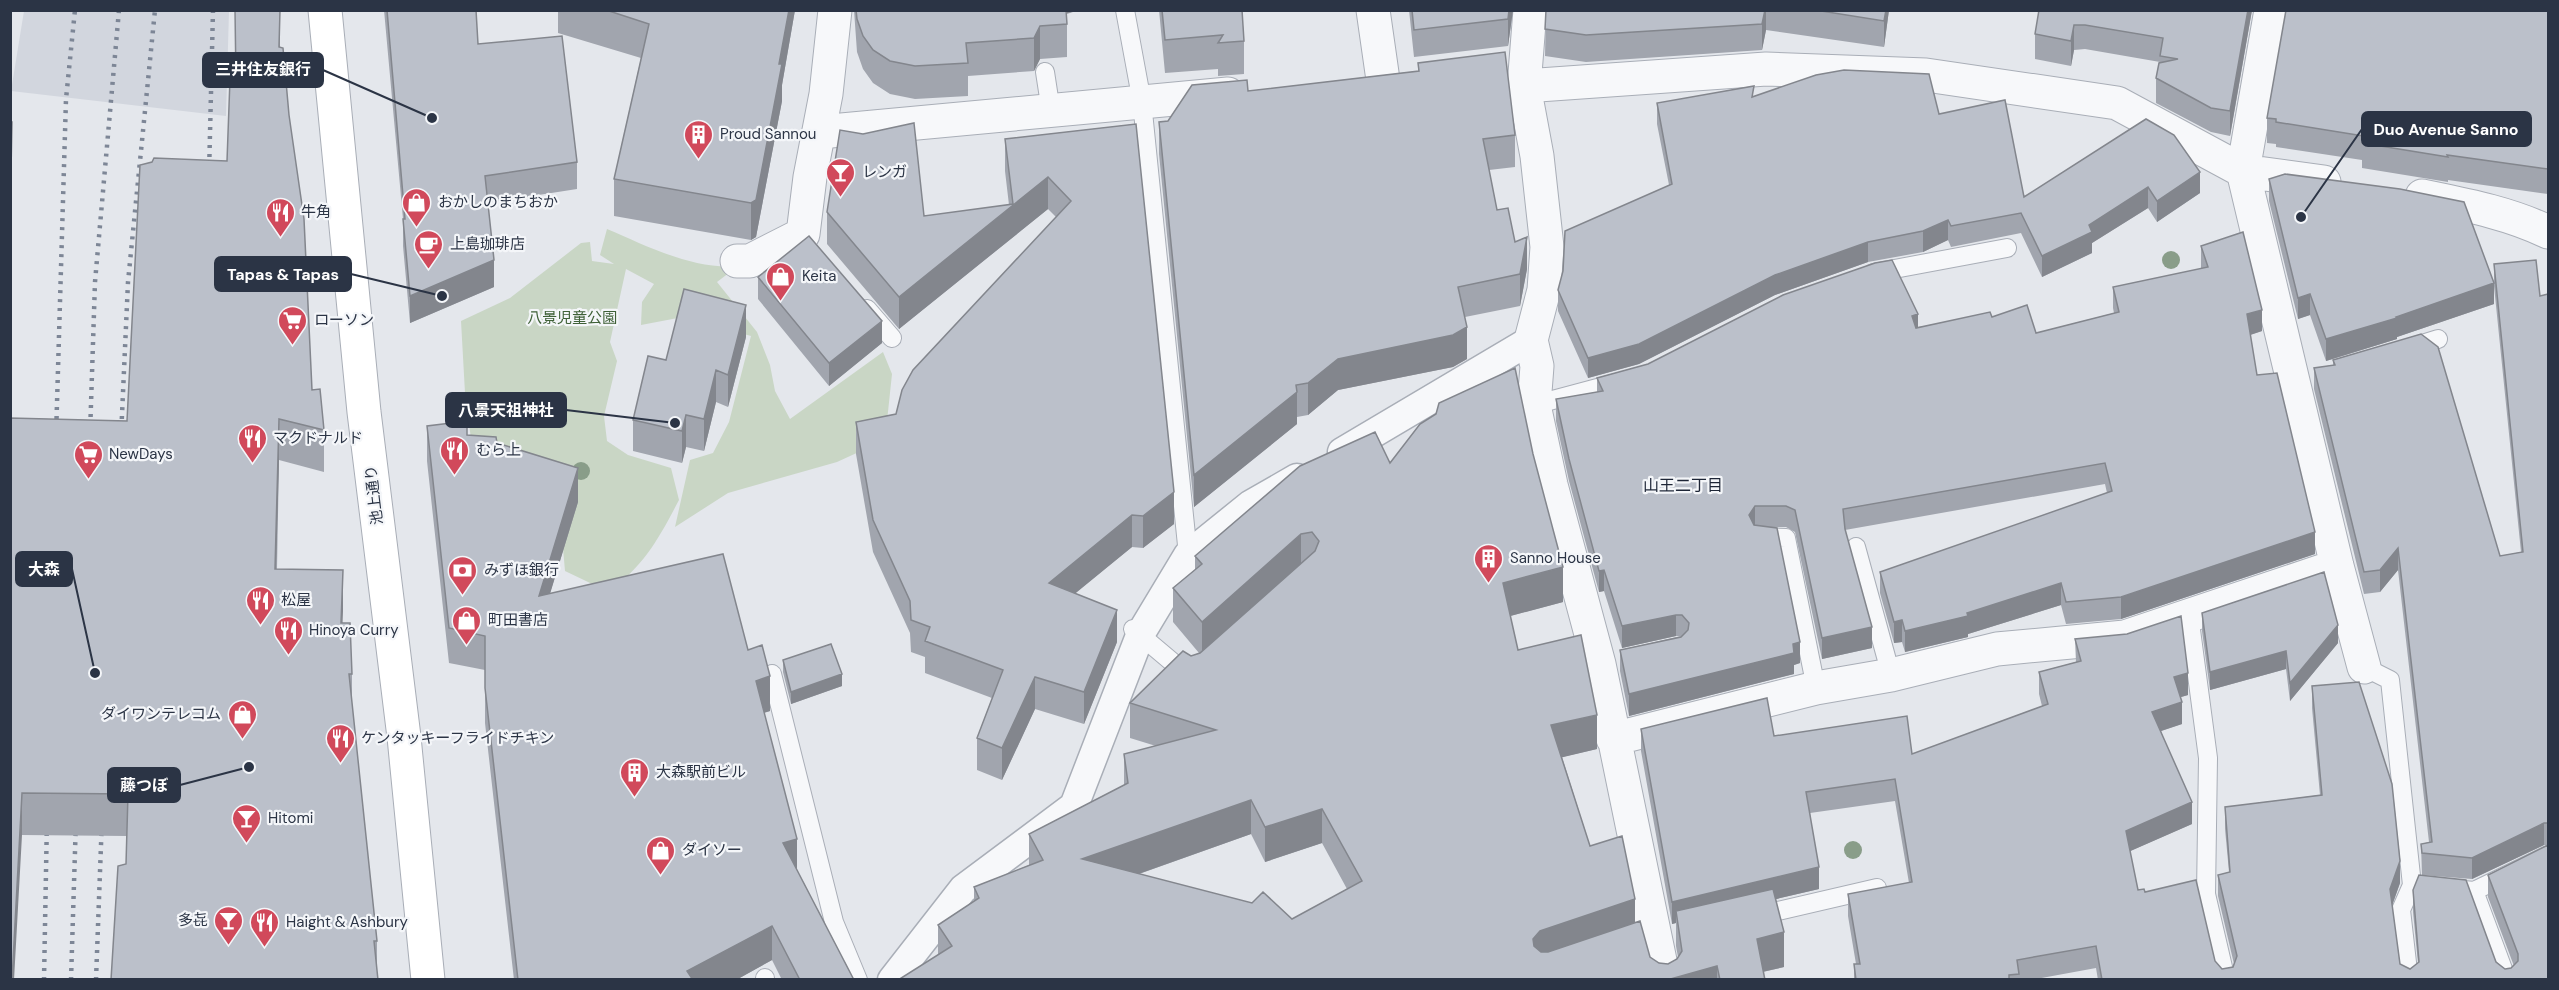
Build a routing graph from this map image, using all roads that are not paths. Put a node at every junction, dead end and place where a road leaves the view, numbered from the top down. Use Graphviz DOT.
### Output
graph roads {
  1 [pos="325,10"];
  2 [pos="835,10"];
  3 [pos="1125,10"];
  4 [pos="1373,10"];
  5 [pos="1530,10"];
  6 [pos="2271,10"];
  7 [pos="1045,72"];
  8 [pos="1517,72"];
  9 [pos="1418,75"];
  10 [pos="1383,80"];
  11 [pos="1348,83"];
  12 [pos="1257,92"];
  13 [pos="1142,102"];
  14 [pos="1051,111"];
  15 [pos="820,132"];
  16 [pos="2243,171"];
  17 [pos="2357,186"];
  18 [pos="2392,191"];
  19 [pos="2548,232"];
  20 [pos="2007,249"];
  21 [pos="737,261"];
  22 [pos="1852,280"];
  23 [pos="855,295"];
  24 [pos="892,338"];
  25 [pos="2438,339"];
  26 [pos="1531,340"];
  27 [pos="2394,352"];
  28 [pos="1632,378"];
  29 [pos="1534,405"];
  30 [pos="1760,537"];
  31 [pos="1856,547"];
  32 [pos="1188,555"];
  33 [pos="2337,566"];
  34 [pos="2189,615"];
  35 [pos="1135,629"];
  36 [pos="2364,668"];
  37 [pos="1202,672"];
  38 [pos="772,674"];
  39 [pos="1891,675"];
  40 [pos="1816,688"];
  41 [pos="1613,739"];
  42 [pos="2548,855"];
  43 [pos="2412,885"];
  44 [pos="1876,888"];
  45 [pos="2474,891"];
  46 [pos="1737,920"];
  47 [pos="428,980"];
  48 [pos="858,980"];
  49 [pos="892,980"];
  50 [pos="1664,980"];
  51 [pos="2226,980"];
  52 [pos="2409,980"];
  53 [pos="2507,980"];
  1 -- 47 [label="main road, 池上通り"];
  2 -- 15 [label="street"];
  3 -- 13 [label="lane"];
  4 -- 10 [label="street"];
  5 -- 8 [label="street"];
  6 -- 16 [label="street"];
  7 -- 14 [label="lane"];
  8 -- 16 [label="street"];
  8 -- 26 [label="street"];
  9 -- 10 [label="street"];
  10 -- 11 [label="street"];
  12 -- 13 [label="street"];
  13 -- 14 [label="street"];
  13 -- 32 [label="lane"];
  14 -- 15 [label="street"];
  15 -- 21 [label="street"];
  16 -- 17 [label="street"];
  16 -- 33 [label="street"];
  18 -- 19 [label="street"];
  20 -- 22 [label="lane"];
  23 -- 24 [label="lane"];
  25 -- 27 [label="lane"];
  26 -- 29 [label="street"];
  26 -- 32 [label="street"];
  28 -- 29 [label="lane"];
  29 -- 41 [label="street"];
  30 -- 40 [label="lane"];
  31 -- 39 [label="lane"];
  32 -- 35 [label="street"];
  33 -- 34 [label="street"];
  33 -- 36 [label="street"];
  34 -- 39 [label="street"];
  34 -- 51 [label="lane"];
  35 -- 37 [label="lane"];
  35 -- 49 [label="street"];
  36 -- 43 [label="lane"];
  38 -- 48 [label="lane"];
  39 -- 40 [label="street"];
  40 -- 41 [label="street"];
  41 -- 50 [label="street"];
  42 -- 45 [label="lane"];
  43 -- 45 [label="lane"];
  43 -- 52 [label="lane"];
  44 -- 46 [label="lane"];
  45 -- 53 [label="lane"];
}
